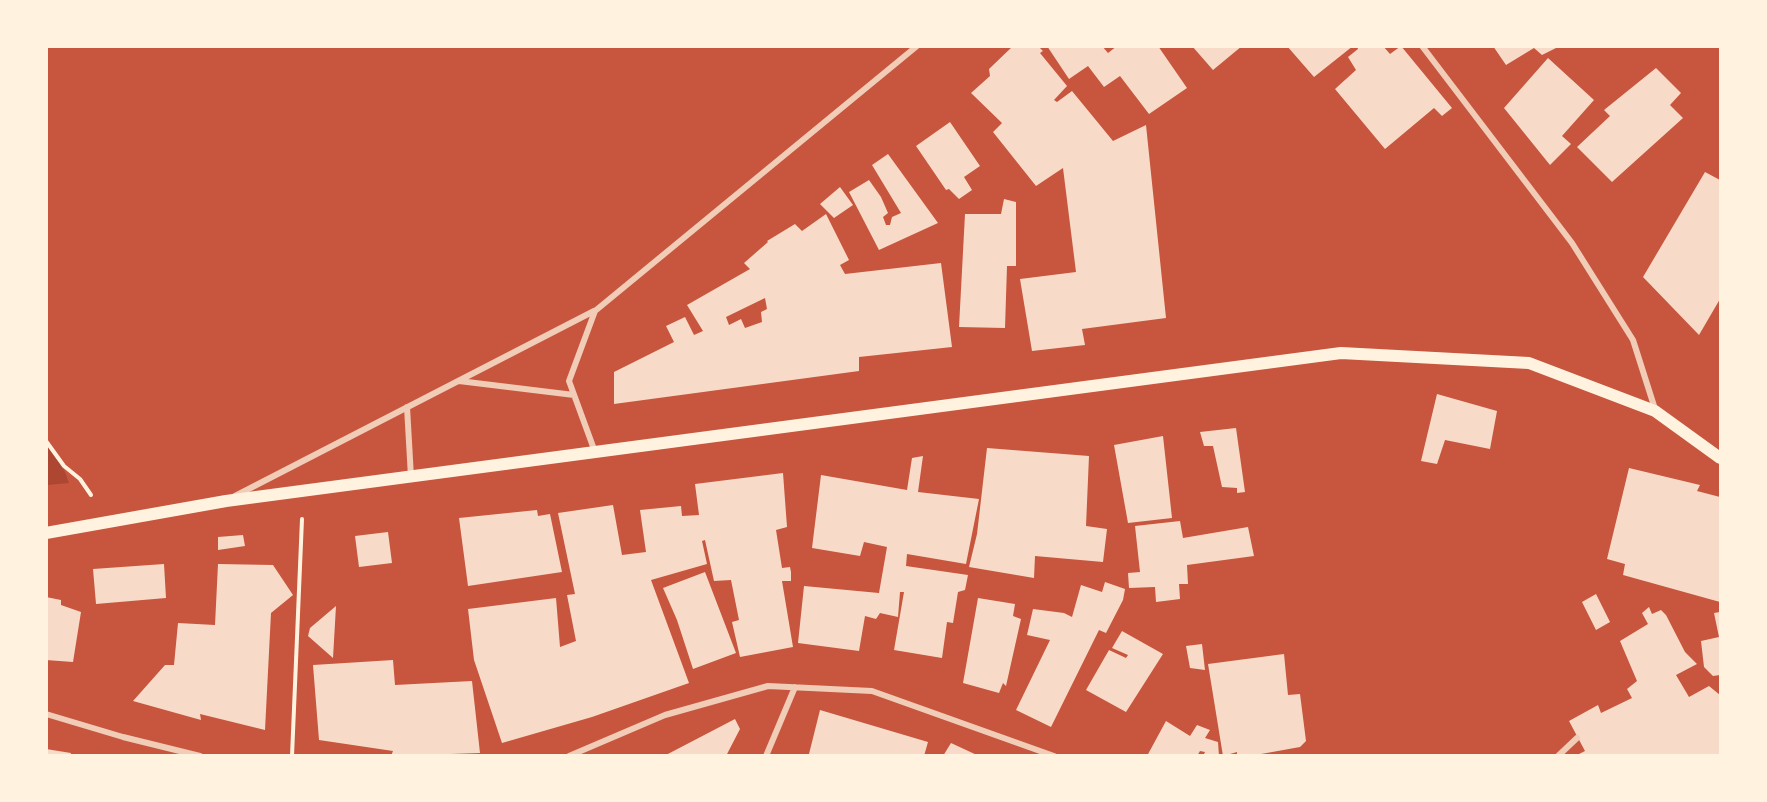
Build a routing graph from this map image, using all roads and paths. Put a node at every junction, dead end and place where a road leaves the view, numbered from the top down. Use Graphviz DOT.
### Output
graph roads {
  1 [pos="917,46"];
  2 [pos="1422,46"];
  3 [pos="595,311"];
  4 [pos="458,381"];
  5 [pos="574,395"];
  6 [pos="407,407"];
  7 [pos="1656,411"];
  8 [pos="46,441"];
  9 [pos="595,452"];
  10 [pos="1720,458"];
  11 [pos="411,477"];
  12 [pos="303,491"];
  13 [pos="226,501"];
  14 [pos="108,522"];
  15 [pos="46,533"];
  16 [pos="795,687"];
  17 [pos="46,714"];
  18 [pos="1576,738"];
  19 [pos="200,756"];
  20 [pos="292,756"];
  21 [pos="569,756"];
  22 [pos="766,756"];
  23 [pos="1054,756"];
  24 [pos="1558,756"];
  1 -- 3 [label="street"];
  2 -- 7 [label="street"];
  3 -- 4 [label="street"];
  3 -- 5 [label="street"];
  4 -- 5 [label="street"];
  4 -- 6 [label="street"];
  5 -- 9 [label="street"];
  6 -- 11 [label="street"];
  6 -- 13 [label="street"];
  7 -- 9 [label="main road"];
  7 -- 10 [label="main road"];
  8 -- 14 [label="path"];
  9 -- 11 [label="main road"];
  11 -- 12 [label="main road"];
  12 -- 13 [label="main road"];
  12 -- 20 [label="path"];
  13 -- 14 [label="main road"];
  14 -- 15 [label="main road"];
  16 -- 21 [label="street"];
  16 -- 22 [label="street"];
  16 -- 23 [label="street"];
  17 -- 19 [label="street"];
  18 -- 24 [label="street"];
}
